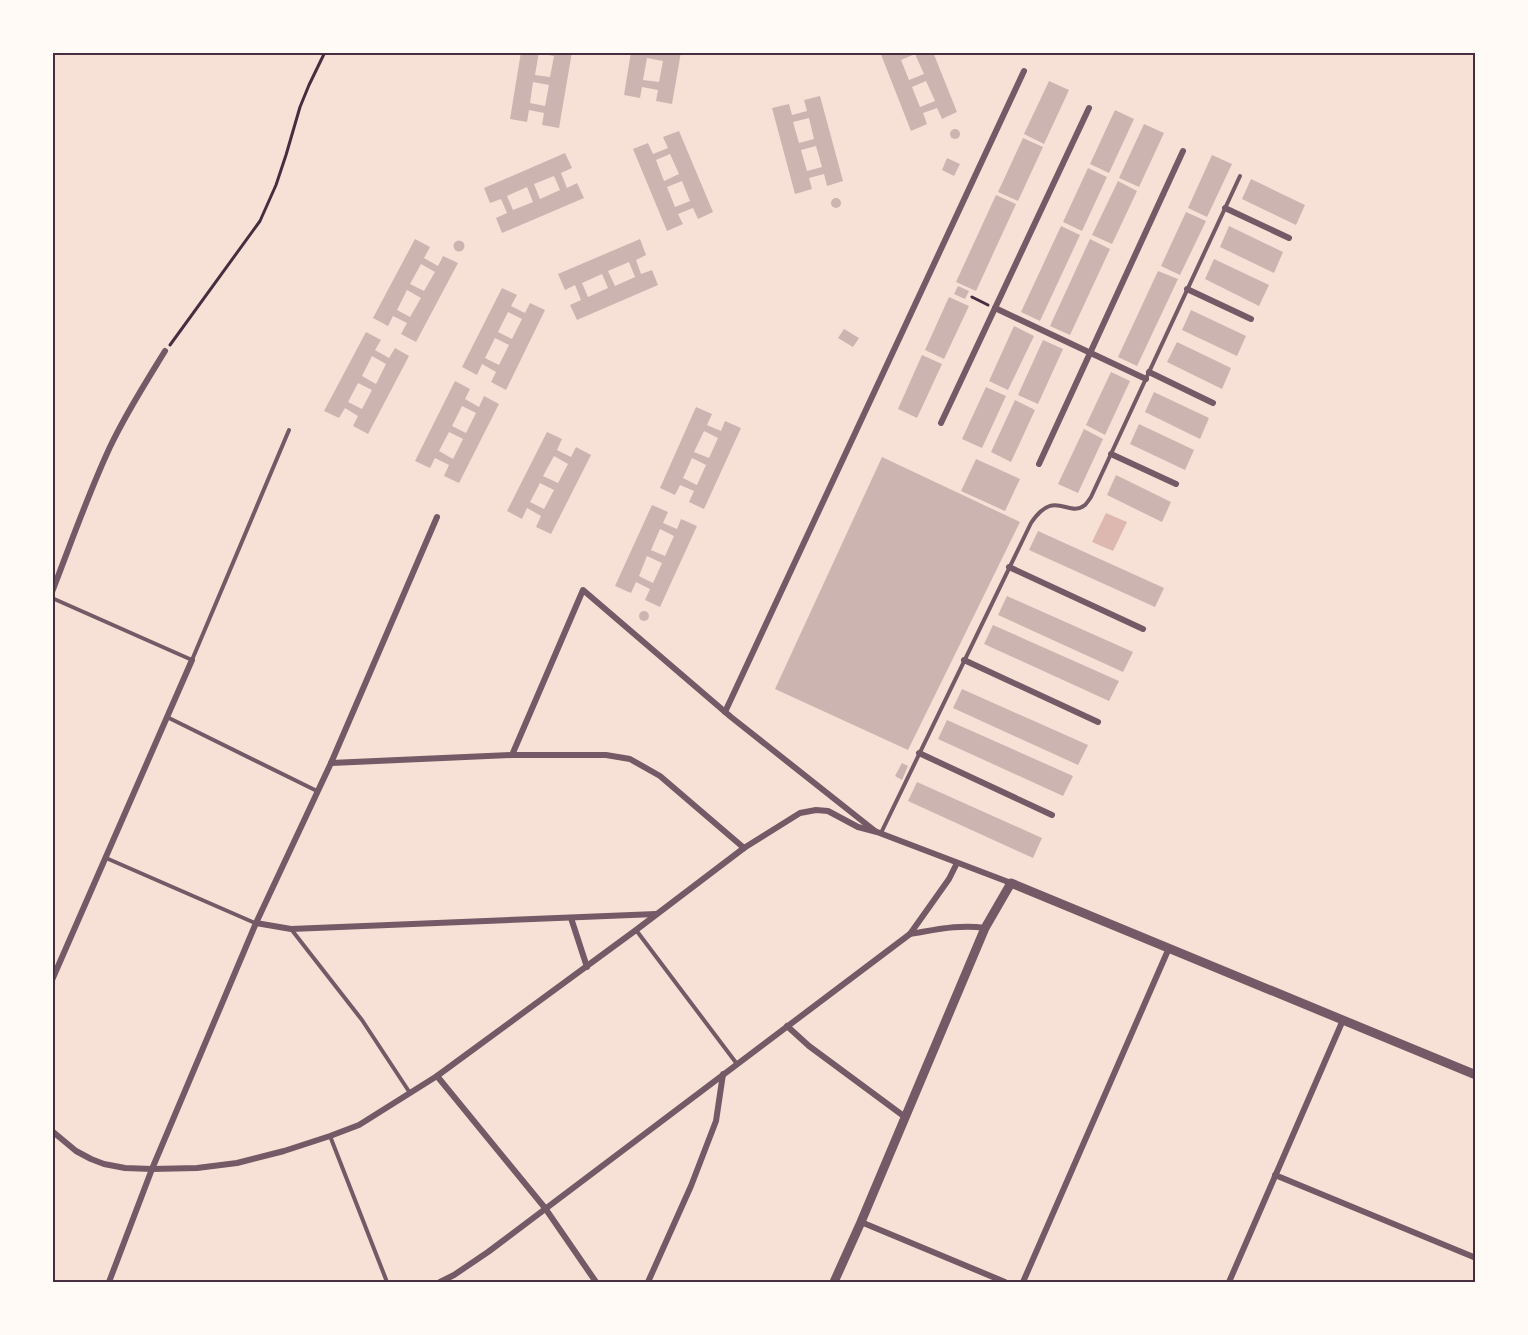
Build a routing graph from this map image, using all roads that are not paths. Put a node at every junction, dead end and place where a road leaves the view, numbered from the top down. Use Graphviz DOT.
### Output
graph roads {
  1 [pos="1024,71"];
  2 [pos="1089,108"];
  3 [pos="1183,151"];
  4 [pos="1239,176"];
  5 [pos="1225,208"];
  6 [pos="1289,238"];
  7 [pos="1187,289"];
  8 [pos="995,308"];
  9 [pos="1251,319"];
  10 [pos="165,351"];
  11 [pos="1090,353"];
  12 [pos="1147,376"];
  13 [pos="1213,403"];
  14 [pos="941,423"];
  15 [pos="289,430"];
  16 [pos="1111,454"];
  17 [pos="1039,464"];
  18 [pos="1176,484"];
  19 [pos="437,518"];
  20 [pos="1010,567"];
  21 [pos="52,592"];
  22 [pos="52,598"];
  23 [pos="1143,629"];
  24 [pos="192,660"];
  25 [pos="964,660"];
  26 [pos="725,712"];
  27 [pos="166,717"];
  28 [pos="1098,722"];
  29 [pos="919,753"];
  30 [pos="512,754"];
  31 [pos="331,763"];
  32 [pos="317,791"];
  33 [pos="1052,815"];
  34 [pos="879,833"];
  35 [pos="744,848"];
  36 [pos="105,857"];
  37 [pos="957,863"];
  38 [pos="1011,883"];
  39 [pos="656,914"];
  40 [pos="571,918"];
  41 [pos="256,923"];
  42 [pos="985,928"];
  43 [pos="291,929"];
  44 [pos="636,930"];
  45 [pos="909,934"];
  46 [pos="1169,948"];
  47 [pos="586,967"];
  48 [pos="52,980"];
  49 [pos="1343,1020"];
  50 [pos="787,1026"];
  51 [pos="737,1064"];
  52 [pos="723,1074"];
  53 [pos="1476,1075"];
  54 [pos="437,1076"];
  55 [pos="410,1093"];
  56 [pos="905,1117"];
  57 [pos="52,1131"];
  58 [pos="330,1136"];
  59 [pos="152,1169"];
  60 [pos="1275,1175"];
  61 [pos="546,1208"];
  62 [pos="861,1222"];
  63 [pos="1476,1258"];
  64 [pos="109,1282"];
  65 [pos="387,1282"];
  66 [pos="440,1282"];
  67 [pos="596,1282"];
  68 [pos="648,1282"];
  69 [pos="834,1282"];
  70 [pos="1005,1282"];
  71 [pos="1023,1282"];
  72 [pos="1229,1282"];
  1 -- 26 [label="street"];
  2 -- 8 [label="street"];
  3 -- 11 [label="street"];
  4 -- 5 [label="lane"];
  5 -- 6 [label="street"];
  5 -- 7 [label="lane"];
  7 -- 9 [label="street"];
  7 -- 12 [label="lane"];
  8 -- 11 [label="street"];
  8 -- 14 [label="street"];
  10 -- 21 [label="street"];
  11 -- 12 [label="street"];
  11 -- 17 [label="street"];
  12 -- 13 [label="street"];
  12 -- 16 [label="lane"];
  15 -- 24 [label="lane"];
  16 -- 18 [label="street"];
  16 -- 20 [label="lane"];
  19 -- 31 [label="street"];
  20 -- 23 [label="street"];
  20 -- 25 [label="lane"];
  22 -- 24 [label="lane"];
  24 -- 27 [label="street"];
  25 -- 28 [label="street"];
  25 -- 29 [label="lane"];
  26 -- 30 [label="street"];
  26 -- 34 [label="street"];
  27 -- 32 [label="lane"];
  27 -- 36 [label="street"];
  29 -- 33 [label="street"];
  29 -- 34 [label="lane"];
  30 -- 31 [label="street"];
  30 -- 35 [label="street"];
  31 -- 32 [label="street"];
  32 -- 41 [label="street"];
  34 -- 35 [label="street"];
  34 -- 37 [label="street"];
  35 -- 39 [label="street"];
  36 -- 41 [label="lane"];
  36 -- 48 [label="street"];
  37 -- 38 [label="street"];
  37 -- 45 [label="street"];
  38 -- 42 [label="street"];
  38 -- 46 [label="street"];
  39 -- 40 [label="street"];
  39 -- 44 [label="street"];
  40 -- 43 [label="street"];
  40 -- 47 [label="street"];
  41 -- 43 [label="street"];
  41 -- 59 [label="street"];
  42 -- 45 [label="street"];
  42 -- 56 [label="street"];
  43 -- 55 [label="lane"];
  44 -- 47 [label="street"];
  44 -- 51 [label="lane"];
  45 -- 50 [label="street"];
  46 -- 49 [label="street"];
  46 -- 71 [label="street"];
  47 -- 54 [label="street"];
  49 -- 53 [label="street"];
  49 -- 60 [label="street"];
  50 -- 51 [label="street"];
  50 -- 56 [label="street"];
  51 -- 52 [label="street"];
  52 -- 61 [label="street"];
  52 -- 68 [label="street"];
  54 -- 55 [label="street"];
  54 -- 61 [label="street"];
  55 -- 58 [label="street"];
  56 -- 62 [label="street"];
  57 -- 59 [label="street"];
  58 -- 59 [label="street"];
  58 -- 65 [label="lane"];
  59 -- 64 [label="street"];
  60 -- 63 [label="street"];
  60 -- 72 [label="street"];
  61 -- 66 [label="street"];
  61 -- 67 [label="street"];
  62 -- 69 [label="street"];
  62 -- 70 [label="street"];
}
